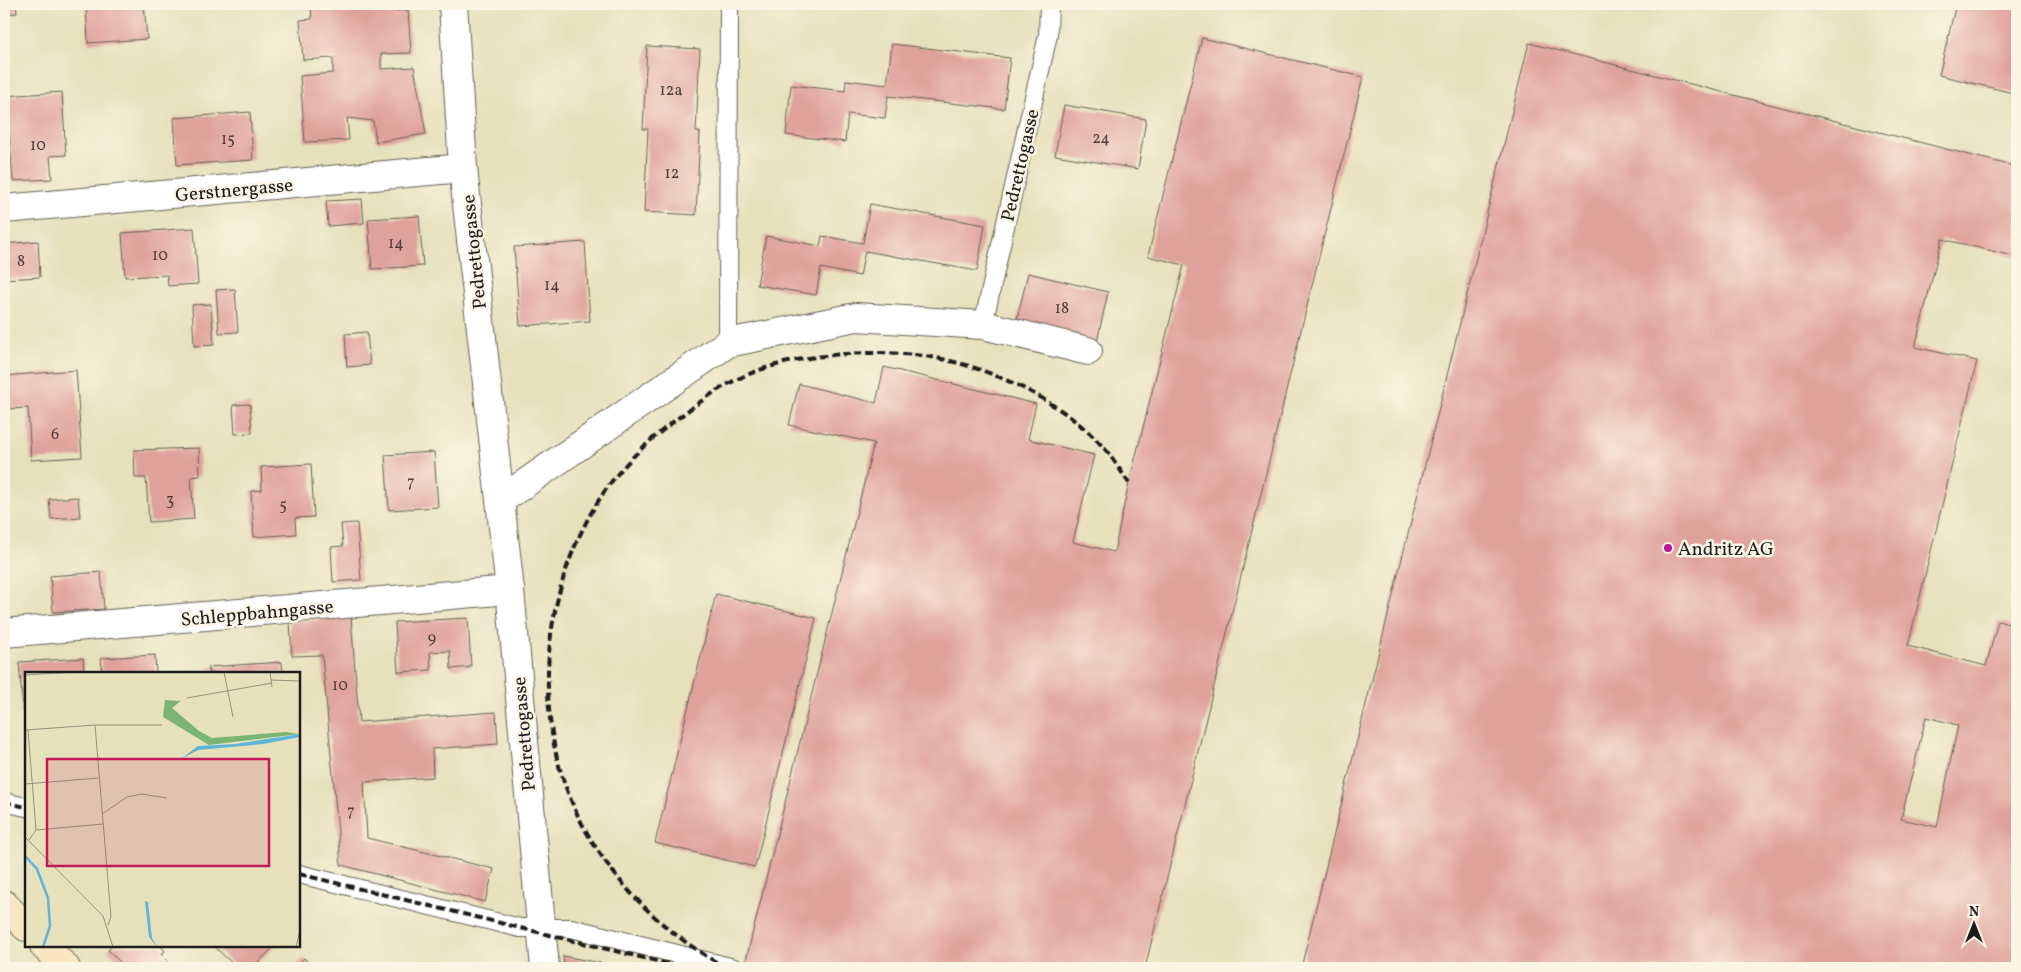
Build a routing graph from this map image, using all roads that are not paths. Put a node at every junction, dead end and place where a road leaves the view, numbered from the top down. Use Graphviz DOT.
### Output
graph roads {
  1 [pos="453,4"];
  2 [pos="729,4"];
  3 [pos="1048,4"];
  4 [pos="463,168"];
  5 [pos="4,209"];
  6 [pos="983,325"];
  7 [pos="728,343"];
  8 [pos="1088,351"];
  9 [pos="501,500"];
  10 [pos="510,590"];
  11 [pos="4,634"];
  12 [pos="4,802"];
  13 [pos="25,807"];
  14 [pos="300,874"];
  15 [pos="4,904"];
  16 [pos="25,926"];
  17 [pos="541,927"];
  18 [pos="45,947"];
  19 [pos="66,968"];
  20 [pos="545,968"];
  21 [pos="734,968"];
  1 -- 4 [label="street, Pedrettogasse"];
  2 -- 7 [label="lane"];
  3 -- 6 [label="lane, Pedrettogasse"];
  4 -- 5 [label="street, Gerstnergasse"];
  4 -- 9 [label="street, Pedrettogasse"];
  6 -- 7 [label="street"];
  6 -- 8 [label="street"];
  7 -- 9 [label="street"];
  9 -- 10 [label="street, Pedrettogasse"];
  10 -- 11 [label="street, Schleppbahngasse"];
  10 -- 17 [label="street, Pedrettogasse"];
  12 -- 13 [label="lane"];
  14 -- 17 [label="lane"];
  15 -- 16 [label="street"];
  17 -- 20 [label="street, Pedrettogasse"];
  17 -- 21 [label="lane"];
  18 -- 19 [label="street"];
}
